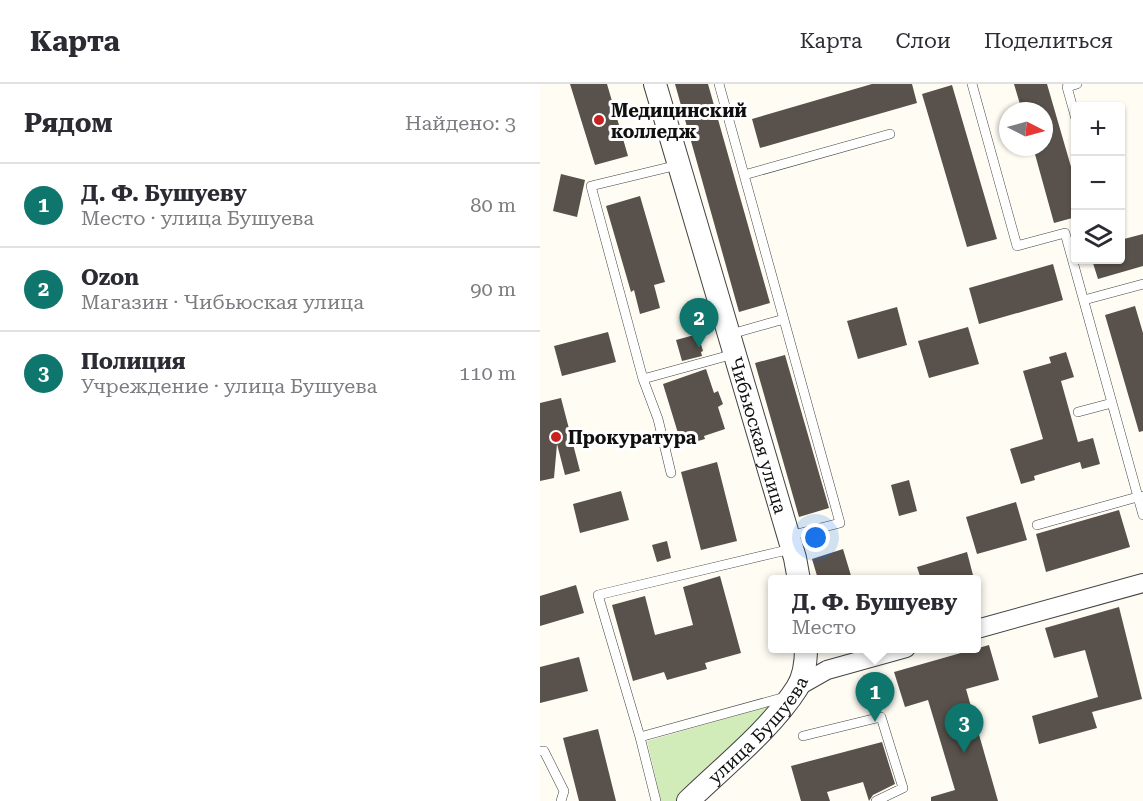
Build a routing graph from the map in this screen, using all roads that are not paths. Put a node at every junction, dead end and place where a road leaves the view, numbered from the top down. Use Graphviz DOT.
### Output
graph roads {
  1 [pos="655,84"];
  2 [pos="719,84"];
  3 [pos="972,84"];
  4 [pos="1077,84"];
  5 [pos="1071,102"];
  6 [pos="890,134"];
  7 [pos="680,164"];
  8 [pos="744,175"];
  9 [pos="1143,284"];
  10 [pos="1084,300"];
  11 [pos="784,320"];
  12 [pos="735,340"];
  13 [pos="643,378"];
  14 [pos="1112,403"];
  15 [pos="1078,412"];
  16 [pos="671,473"];
  17 [pos="1141,496"];
  18 [pos="1143,515"];
  19 [pos="1037,525"];
  20 [pos="793,540"];
  21 [pos="798,575"];
  22 [pos="1143,583"];
  23 [pos="981,628"];
  24 [pos="806,653"];
  25 [pos="888,653"];
  26 [pos="794,692"];
  27 [pos="803,736"];
  28 [pos="640,737"];
  29 [pos="540,751"];
  30 [pos="561,801"];
  31 [pos="656,801"];
  32 [pos="688,801"];
  33 [pos="876,801"];
  1 -- 7 [label="street, Чибьюская улица"];
  2 -- 8 [label="lane"];
  3 -- 10 [label="lane"];
  4 -- 5 [label="lane"];
  6 -- 8 [label="lane"];
  7 -- 12 [label="street, Чибьюская улица"];
  7 -- 13 [label="lane"];
  8 -- 11 [label="lane"];
  9 -- 10 [label="lane"];
  10 -- 14 [label="lane"];
  11 -- 12 [label="lane"];
  11 -- 20 [label="lane"];
  12 -- 13 [label="lane"];
  12 -- 20 [label="street, Чибьюская улица"];
  13 -- 16 [label="lane"];
  14 -- 15 [label="lane"];
  14 -- 17 [label="lane"];
  17 -- 18 [label="lane"];
  17 -- 19 [label="lane"];
  20 -- 21 [label="street, Чибьюская улица"];
  20 -- 28 [label="lane"];
  22 -- 23 [label="street"];
  24 -- 26 [label="street"];
  25 -- 26 [label="street, улица Бушуева"];
  26 -- 28 [label="lane"];
  26 -- 32 [label="street, улица Бушуева"];
  27 -- 33 [label="lane"];
  28 -- 31 [label="lane"];
  29 -- 30 [label="lane"];
}
